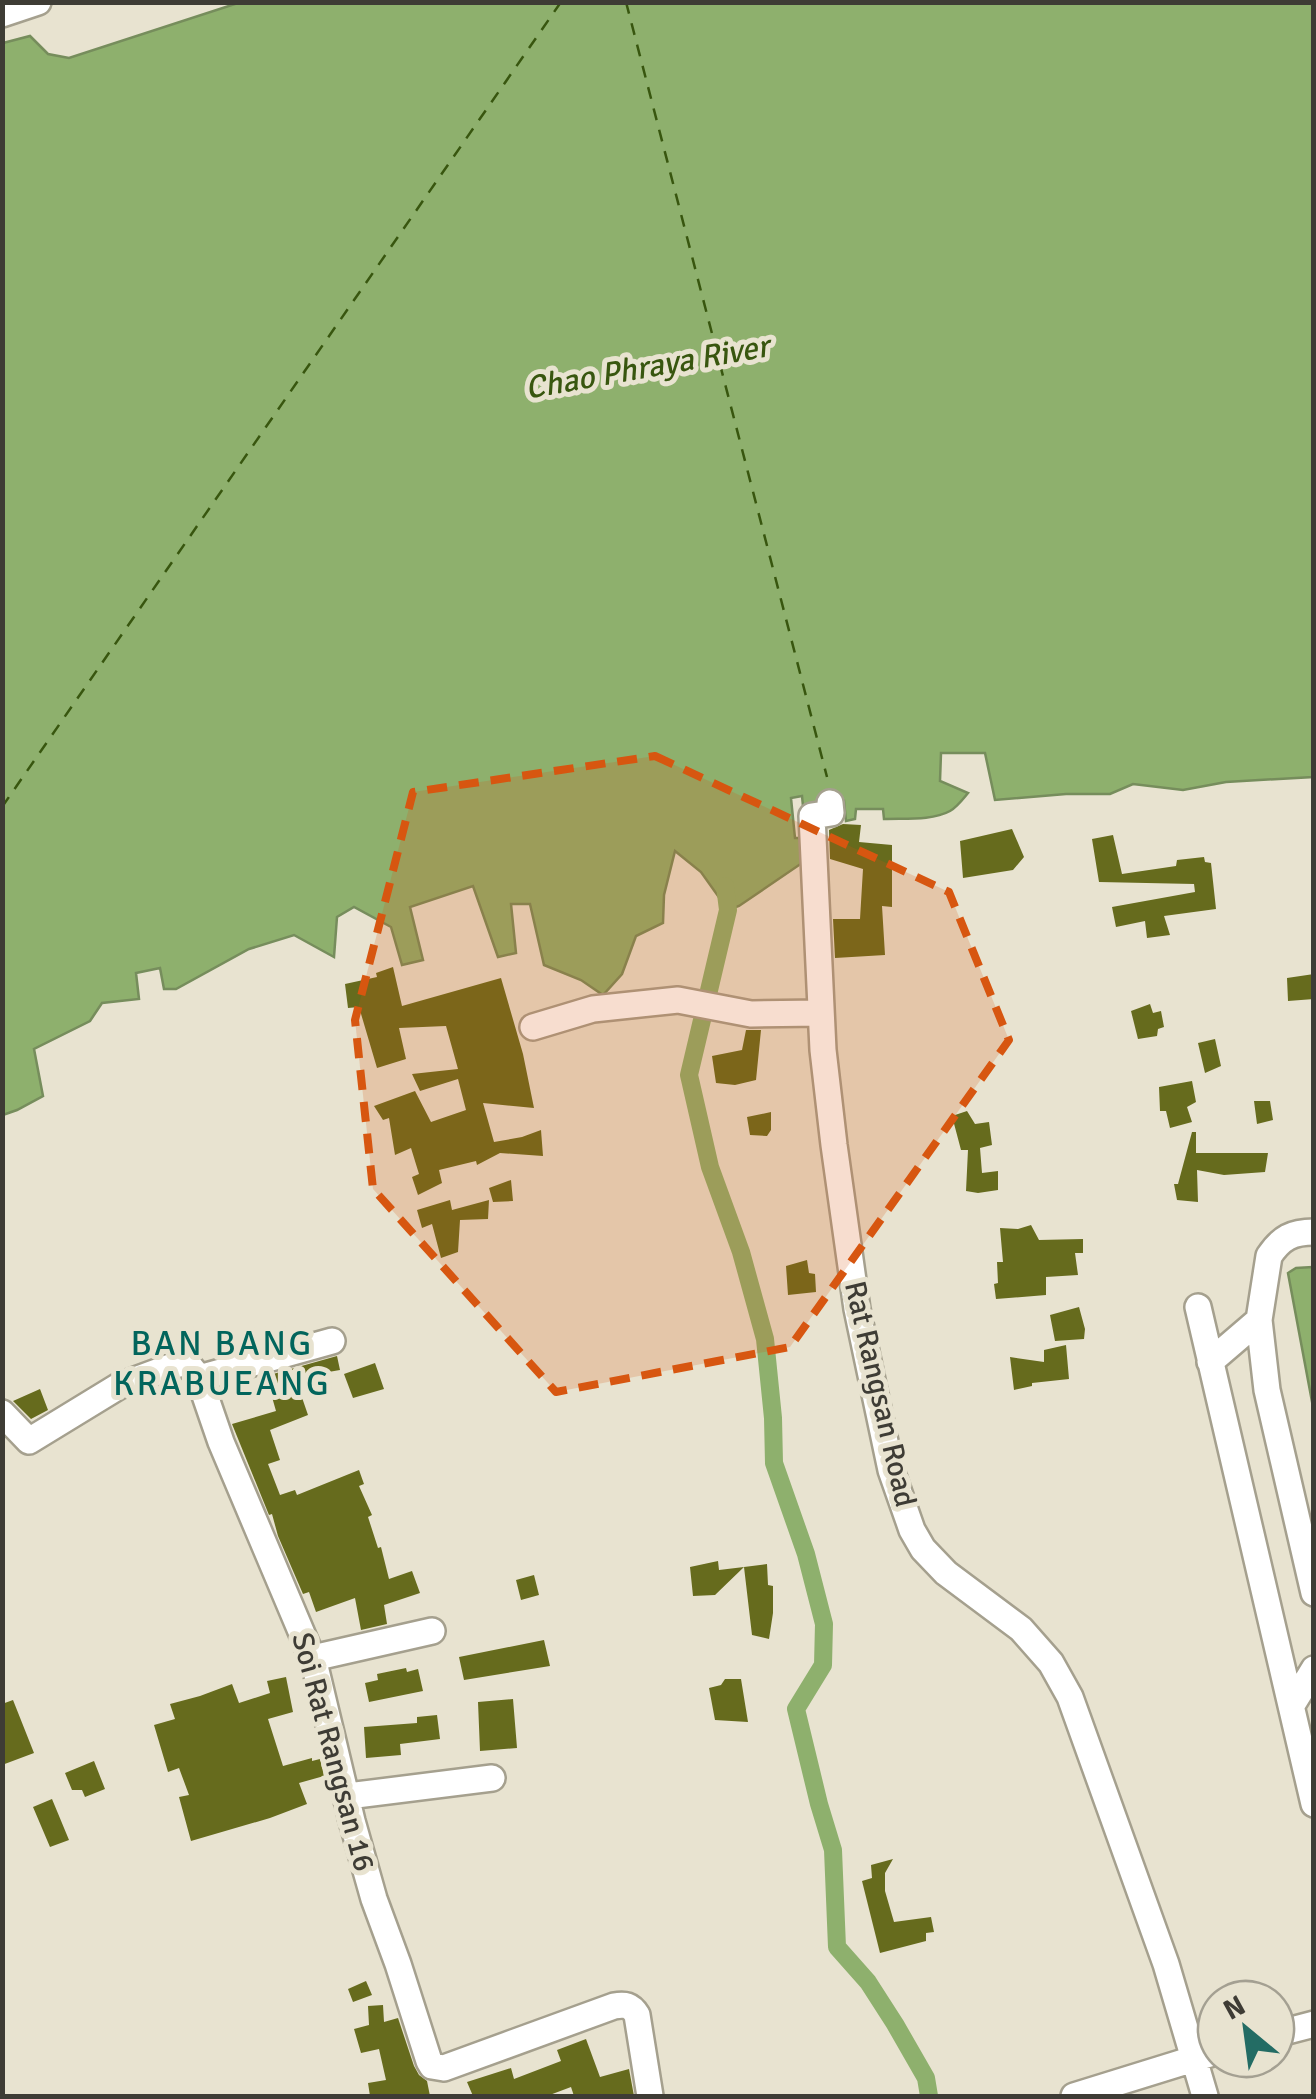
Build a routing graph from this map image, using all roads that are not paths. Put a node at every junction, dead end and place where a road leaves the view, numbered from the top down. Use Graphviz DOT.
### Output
graph roads {
  1 [pos="830,802"];
  2 [pos="821,1013"];
  3 [pos="533,1027"];
  4 [pos="1314,1232"];
  5 [pos="1198,1308"];
  6 [pos="1259,1320"];
  7 [pos="332,1341"];
  8 [pos="1210,1362"];
  9 [pos="198,1378"];
  10 [pos="2,1413"];
  11 [pos="1314,1593"];
  12 [pos="432,1631"];
  13 [pos="312,1658"];
  14 [pos="1314,1670"];
  15 [pos="1292,1705"];
  16 [pos="492,1778"];
  17 [pos="348,1796"];
  18 [pos="1314,1804"];
  19 [pos="1196,2034"];
  20 [pos="1196,2058"];
  21 [pos="650,2096"];
  22 [pos="1074,2096"];
  1 -- 2 [label="street, Rat Rangsan Road"];
  2 -- 3 [label="street"];
  2 -- 19 [label="street, Rat Rangsan Road"];
  4 -- 6 [label="street"];
  5 -- 8 [label="street"];
  6 -- 8 [label="street"];
  6 -- 11 [label="street"];
  7 -- 9 [label="street"];
  8 -- 15 [label="street"];
  9 -- 10 [label="street"];
  9 -- 13 [label="street, Soi Rat Rangsan 16"];
  12 -- 13 [label="street"];
  13 -- 17 [label="street, Soi Rat Rangsan 16"];
  14 -- 15 [label="street"];
  15 -- 18 [label="street"];
  16 -- 17 [label="street"];
  17 -- 21 [label="street, Soi Rat Rangsan 16"];
  20 -- 22 [label="street"];
}
